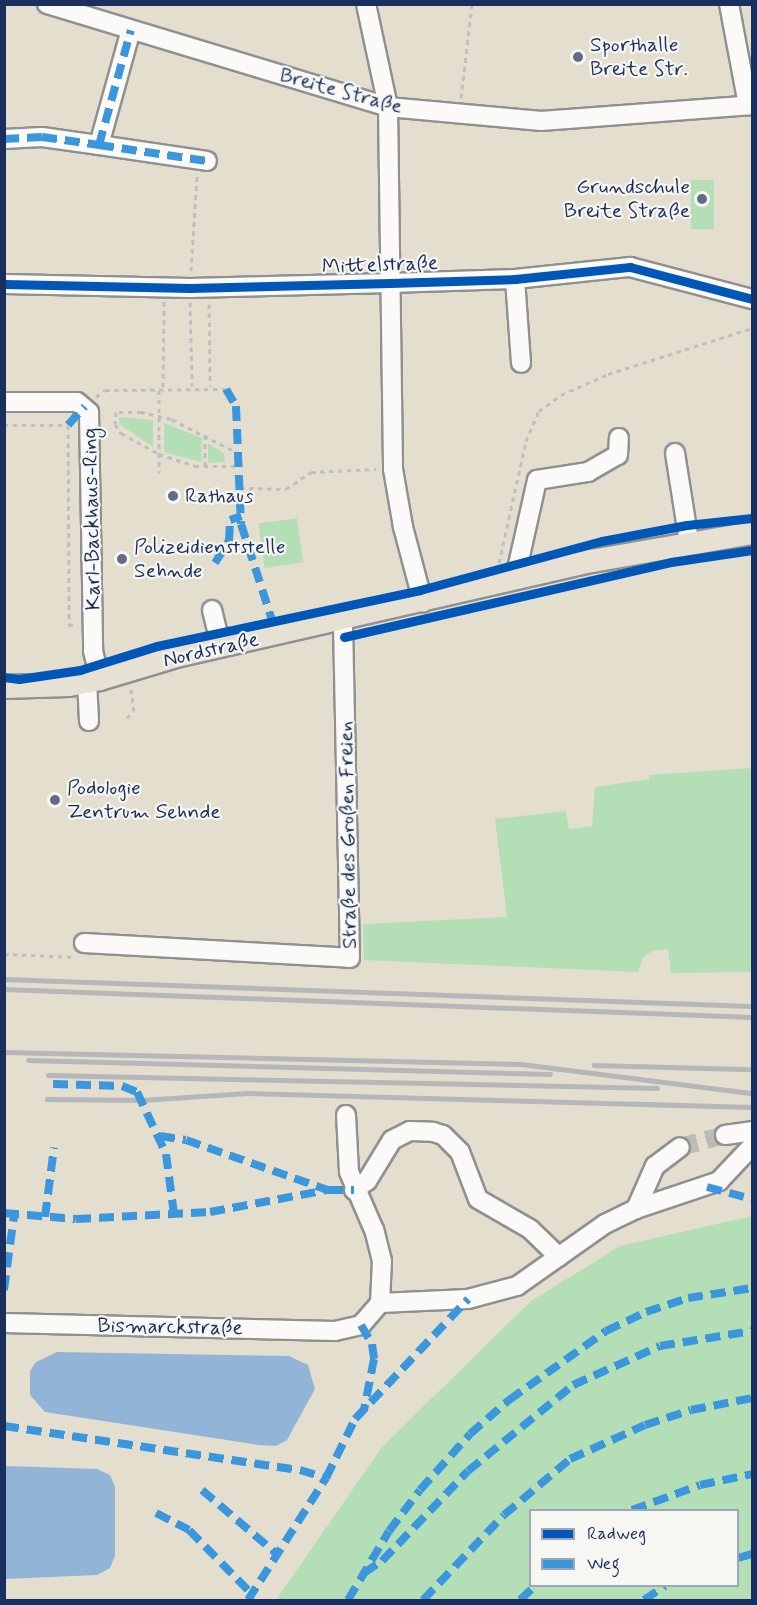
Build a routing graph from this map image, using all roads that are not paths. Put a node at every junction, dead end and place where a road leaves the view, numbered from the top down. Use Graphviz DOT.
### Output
graph roads {
  1 [pos="47,4"];
  2 [pos="366,4"];
  3 [pos="729,4"];
  4 [pos="131,30"];
  5 [pos="750,105"];
  6 [pos="388,107"];
  7 [pos="4,139"];
  8 [pos="99,146"];
  9 [pos="203,160"];
  10 [pos="515,279"];
  11 [pos="390,283"];
  12 [pos="4,284"];
  13 [pos="753,299"];
  14 [pos="521,363"];
  15 [pos="4,402"];
  16 [pos="619,438"];
  17 [pos="675,453"];
  18 [pos="753,533"];
  19 [pos="689,541"];
  20 [pos="521,578"];
  21 [pos="423,602"];
  22 [pos="212,610"];
  23 [pos="343,621"];
  24 [pos="221,646"];
  25 [pos="93,680"];
  26 [pos="4,687"];
  27 [pos="89,721"];
  28 [pos="84,943"];
  29 [pos="346,1115"];
  30 [pos="753,1131"];
  31 [pos="725,1135"];
  32 [pos="753,1146"];
  33 [pos="680,1147"];
  34 [pos="354,1190"];
  35 [pos="636,1209"];
  36 [pos="559,1257"];
  37 [pos="380,1303"];
  38 [pos="4,1323"];
  1 -- 4 [label="street, Breite Straße"];
  2 -- 6 [label="street"];
  3 -- 5 [label="street"];
  4 -- 6 [label="street, Breite Straße"];
  4 -- 8 [label="street"];
  5 -- 6 [label="street, Breite Straße"];
  6 -- 11 [label="street"];
  7 -- 8 [label="street"];
  8 -- 9 [label="street"];
  10 -- 11 [label="street, Mittelstraße"];
  10 -- 13 [label="street, Mittelstraße"];
  10 -- 14 [label="street"];
  11 -- 12 [label="street, Mittelstraße"];
  11 -- 21 [label="street"];
  15 -- 25 [label="street, Karl-Backhaus-Ring"];
  16 -- 20 [label="street"];
  17 -- 19 [label="street"];
  18 -- 19 [label="main road, Nordstraße"];
  19 -- 20 [label="main road, Nordstraße"];
  20 -- 21 [label="main road, Nordstraße"];
  21 -- 23 [label="main road, Nordstraße"];
  22 -- 24 [label="street"];
  23 -- 24 [label="main road, Nordstraße"];
  23 -- 28 [label="street, Straße des Großen Freien"];
  24 -- 25 [label="main road, Nordstraße"];
  25 -- 26 [label="main road, Nordstraße"];
  25 -- 27 [label="street, Karl-Backhaus-Ring"];
  29 -- 34 [label="street"];
  30 -- 31 [label="street"];
  32 -- 35 [label="street"];
  33 -- 35 [label="street"];
  34 -- 36 [label="street"];
  34 -- 37 [label="street"];
  35 -- 36 [label="street"];
  36 -- 37 [label="street"];
  37 -- 38 [label="street, Bismarckstraße"];
}
